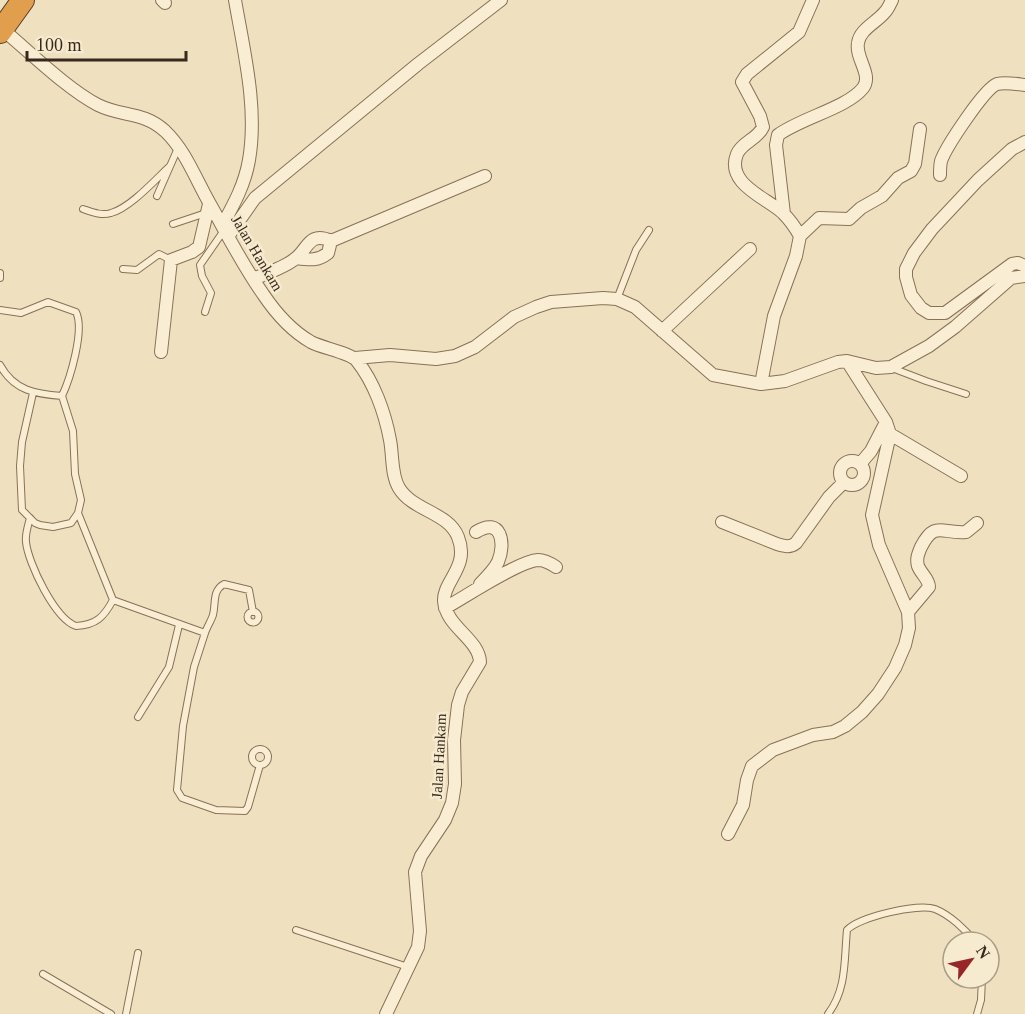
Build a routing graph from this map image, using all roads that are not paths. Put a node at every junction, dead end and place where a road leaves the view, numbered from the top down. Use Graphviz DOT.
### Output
graph roads {
  1 [pos="23,0"];
  2 [pos="235,0"];
  3 [pos="501,0"];
  4 [pos="813,0"];
  5 [pos="892,0"];
  6 [pos="1,31"];
  7 [pos="1025,85"];
  8 [pos="920,129"];
  9 [pos="1025,142"];
  10 [pos="178,147"];
  11 [pos="170,166"];
  12 [pos="940,175"];
  13 [pos="484,176"];
  14 [pos="157,196"];
  15 [pos="208,208"];
  16 [pos="83,209"];
  17 [pos="784,214"];
  18 [pos="173,224"];
  19 [pos="225,229"];
  20 [pos="649,230"];
  21 [pos="800,236"];
  22 [pos="331,241"];
  23 [pos="750,249"];
  24 [pos="297,258"];
  25 [pos="171,260"];
  26 [pos="1025,266"];
  27 [pos="123,269"];
  28 [pos="1025,276"];
  29 [pos="253,279"];
  30 [pos="617,298"];
  31 [pos="0,310"];
  32 [pos="205,312"];
  33 [pos="945,313"];
  34 [pos="955,327"];
  35 [pos="662,331"];
  36 [pos="160,352"];
  37 [pos="355,358"];
  38 [pos="847,361"];
  39 [pos="0,365"];
  40 [pos="891,367"];
  41 [pos="761,384"];
  42 [pos="33,393"];
  43 [pos="966,394"];
  44 [pos="62,396"];
  45 [pos="886,422"];
  46 [pos="890,434"];
  47 [pos="962,476"];
  48 [pos="78,513"];
  49 [pos="30,518"];
  50 [pos="722,522"];
  51 [pos="977,523"];
  52 [pos="476,532"];
  53 [pos="556,567"];
  54 [pos="473,592"];
  55 [pos="113,600"];
  56 [pos="446,608"];
  57 [pos="253,612"];
  58 [pos="908,612"];
  59 [pos="179,625"];
  60 [pos="205,633"];
  61 [pos="138,717"];
  62 [pos="260,765"];
  63 [pos="728,834"];
  64 [pos="296,930"];
  65 [pos="962,930"];
  66 [pos="138,953"];
  67 [pos="408,968"];
  68 [pos="43,974"];
  69 [pos="981,990"];
  70 [pos="111,1014"];
  71 [pos="126,1014"];
  72 [pos="386,1014"];
  73 [pos="828,1014"];
  74 [pos="977,1014"];
  1 -- 6 [label="highway"];
  2 -- 19 [label="street"];
  3 -- 19 [label="street"];
  4 -- 17 [label="street"];
  5 -- 17 [label="street"];
  6 -- 10 [label="street, Jalan Hankam"];
  7 -- 12 [label="street"];
  8 -- 21 [label="street"];
  9 -- 33 [label="street"];
  10 -- 11 [label="lane"];
  10 -- 15 [label="street, Jalan Hankam"];
  11 -- 14 [label="lane"];
  11 -- 16 [label="lane"];
  13 -- 22 [label="street"];
  15 -- 18 [label="lane"];
  15 -- 19 [label="street, Jalan Hankam"];
  15 -- 25 [label="street"];
  17 -- 21 [label="street"];
  19 -- 29 [label="street, Jalan Hankam"];
  19 -- 32 [label="lane"];
  20 -- 30 [label="lane"];
  21 -- 41 [label="street"];
  22 -- 24 [label="street"];
  22 -- 24 [label="street"];
  23 -- 35 [label="street"];
  24 -- 29 [label="street"];
  25 -- 27 [label="lane"];
  25 -- 36 [label="street"];
  26 -- 33 [label="street"];
  28 -- 34 [label="street"];
  29 -- 37 [label="street, Jalan Hankam"];
  30 -- 35 [label="street"];
  30 -- 37 [label="street"];
  31 -- 44 [label="lane"];
  33 -- 34 [label="street"];
  34 -- 40 [label="street"];
  35 -- 41 [label="street"];
  37 -- 56 [label="street"];
  38 -- 40 [label="street"];
  38 -- 41 [label="street"];
  38 -- 45 [label="street"];
  39 -- 42 [label="lane"];
  40 -- 43 [label="lane"];
  42 -- 44 [label="lane"];
  42 -- 49 [label="lane"];
  44 -- 48 [label="lane"];
  45 -- 46 [label="street"];
  45 -- 50 [label="street"];
  46 -- 47 [label="street"];
  46 -- 58 [label="street"];
  48 -- 49 [label="lane"];
  48 -- 55 [label="lane"];
  49 -- 55 [label="lane"];
  51 -- 58 [label="street"];
  52 -- 54 [label="street"];
  53 -- 54 [label="street"];
  54 -- 56 [label="street"];
  55 -- 59 [label="lane"];
  56 -- 67 [label="street, Jalan Hankam"];
  57 -- 60 [label="lane"];
  58 -- 63 [label="street"];
  59 -- 60 [label="lane"];
  59 -- 61 [label="lane"];
  60 -- 62 [label="lane"];
  64 -- 67 [label="lane"];
  65 -- 73 [label="lane"];
  66 -- 71 [label="lane"];
  67 -- 72 [label="street, Jalan Hankam"];
  68 -- 70 [label="lane"];
  69 -- 74 [label="lane"];
}
